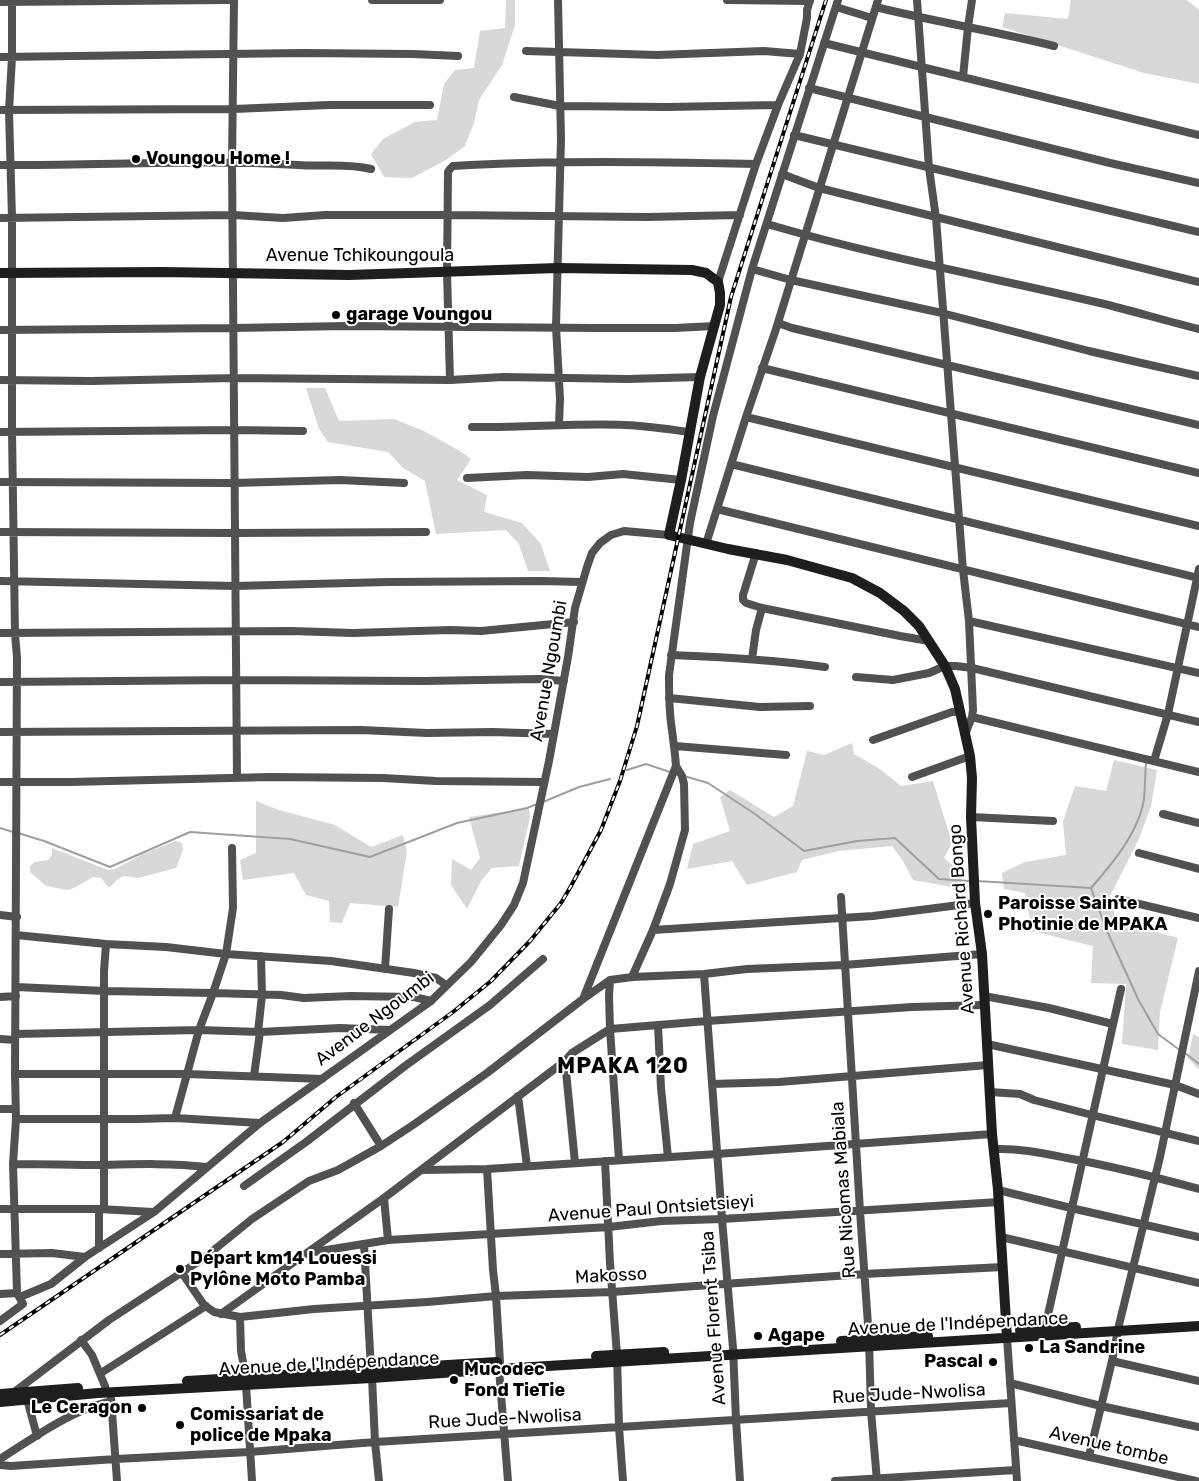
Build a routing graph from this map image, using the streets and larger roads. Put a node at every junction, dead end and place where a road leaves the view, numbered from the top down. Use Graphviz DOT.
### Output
graph roads {
  1 [pos="228,0"];
  2 [pos="234,0"];
  3 [pos="372,0"];
  4 [pos="440,0"];
  5 [pos="558,0"];
  6 [pos="727,0"];
  7 [pos="917,0"];
  8 [pos="972,0"];
  9 [pos="12,1"];
  10 [pos="810,1"];
  11 [pos="0,2"];
  12 [pos="837,3"];
  13 [pos="877,3"];
  14 [pos="872,18"];
  15 [pos="920,18"];
  16 [pos="968,27"];
  17 [pos="824,43"];
  18 [pos="1054,46"];
  19 [pos="526,51"];
  20 [pos="559,51"];
  21 [pos="862,52"];
  22 [pos="234,54"];
  23 [pos="800,54"];
  24 [pos="458,56"];
  25 [pos="0,57"];
  26 [pos="12,57"];
  27 [pos="922,68"];
  28 [pos="963,77"];
  29 [pos="809,88"];
  30 [pos="514,97"];
  31 [pos="847,98"];
  32 [pos="430,105"];
  33 [pos="778,105"];
  34 [pos="560,106"];
  35 [pos="234,109"];
  36 [pos="0,110"];
  37 [pos="9,110"];
  38 [pos="926,117"];
  39 [pos="1199,135"];
  40 [pos="794,136"];
  41 [pos="833,144"];
  42 [pos="232,163"];
  43 [pos="561,163"];
  44 [pos="756,164"];
  45 [pos="0,165"];
  46 [pos="10,165"];
  47 [pos="929,168"];
  48 [pos="371,170"];
  49 [pos="782,174"];
  50 [pos="1199,183"];
  51 [pos="819,188"];
  52 [pos="234,215"];
  53 [pos="448,215"];
  54 [pos="740,215"];
  55 [pos="558,217"];
  56 [pos="0,218"];
  57 [pos="12,218"];
  58 [pos="936,218"];
  59 [pos="767,224"];
  60 [pos="1199,232"];
  61 [pos="806,235"];
  62 [pos="558,268"];
  63 [pos="939,268"];
  64 [pos="752,269"];
  65 [pos="447,272"];
  66 [pos="0,273"];
  67 [pos="12,273"];
  68 [pos="233,273"];
  69 [pos="791,280"];
  70 [pos="718,282"];
  71 [pos="1199,282"];
  72 [pos="942,313"];
  73 [pos="778,323"];
  74 [pos="714,326"];
  75 [pos="556,327"];
  76 [pos="234,328"];
  77 [pos="448,328"];
  78 [pos="1199,329"];
  79 [pos="0,330"];
  80 [pos="13,330"];
  81 [pos="948,365"];
  82 [pos="762,368"];
  83 [pos="1199,376"];
  84 [pos="559,377"];
  85 [pos="700,377"];
  86 [pos="234,378"];
  87 [pos="0,380"];
  88 [pos="12,380"];
  89 [pos="450,380"];
  90 [pos="952,414"];
  91 [pos="746,417"];
  92 [pos="560,425"];
  93 [pos="1199,425"];
  94 [pos="472,427"];
  95 [pos="234,430"];
  96 [pos="303,431"];
  97 [pos="0,432"];
  98 [pos="12,432"];
  99 [pos="689,432"];
  100 [pos="731,464"];
  101 [pos="956,468"];
  102 [pos="1199,473"];
  103 [pos="467,478"];
  104 [pos="681,480"];
  105 [pos="0,482"];
  106 [pos="14,482"];
  107 [pos="234,483"];
  108 [pos="404,483"];
  109 [pos="717,509"];
  110 [pos="960,520"];
  111 [pos="1199,526"];
  112 [pos="0,532"];
  113 [pos="14,532"];
  114 [pos="426,532"];
  115 [pos="235,533"];
  116 [pos="679,538"];
  117 [pos="706,544"];
  118 [pos="756,553"];
  119 [pos="963,570"];
  120 [pos="1198,575"];
  121 [pos="0,581"];
  122 [pos="15,581"];
  123 [pos="582,582"];
  124 [pos="235,586"];
  125 [pos="762,608"];
  126 [pos="969,621"];
  127 [pos="574,622"];
  128 [pos="1187,624"];
  129 [pos="1199,628"];
  130 [pos="236,632"];
  131 [pos="0,633"];
  132 [pos="16,634"];
  133 [pos="929,641"];
  134 [pos="671,655"];
  135 [pos="752,659"];
  136 [pos="945,666"];
  137 [pos="825,667"];
  138 [pos="1177,667"];
  139 [pos="972,668"];
  140 [pos="1199,673"];
  141 [pos="856,677"];
  142 [pos="236,680"];
  143 [pos="564,681"];
  144 [pos="0,682"];
  145 [pos="16,682"];
  146 [pos="669,698"];
  147 [pos="810,706"];
  148 [pos="961,712"];
  149 [pos="1168,714"];
  150 [pos="972,717"];
  151 [pos="1199,722"];
  152 [pos="236,730"];
  153 [pos="0,732"];
  154 [pos="17,732"];
  155 [pos="966,732"];
  156 [pos="553,734"];
  157 [pos="873,740"];
  158 [pos="675,746"];
  159 [pos="786,755"];
  160 [pos="970,756"];
  161 [pos="1154,761"];
  162 [pos="676,766"];
  163 [pos="1199,772"];
  164 [pos="912,777"];
  165 [pos="237,778"];
  166 [pos="17,781"];
  167 [pos="0,782"];
  168 [pos="544,782"];
  169 [pos="1163,814"];
  170 [pos="971,817"];
  171 [pos="1053,821"];
  172 [pos="1199,823"];
  173 [pos="232,848"];
  174 [pos="1139,853"];
  175 [pos="1199,869"];
  176 [pos="841,896"];
  177 [pos="1118,899"];
  178 [pos="975,903"];
  179 [pos="389,909"];
  180 [pos="0,915"];
  181 [pos="17,917"];
  182 [pos="842,917"];
  183 [pos="1199,918"];
  184 [pos="653,930"];
  185 [pos="16,935"];
  186 [pos="106,944"];
  187 [pos="226,954"];
  188 [pos="982,954"];
  189 [pos="261,956"];
  190 [pos="543,959"];
  191 [pos="844,965"];
  192 [pos="385,969"];
  193 [pos="1199,971"];
  194 [pos="704,974"];
  195 [pos="632,977"];
  196 [pos="610,980"];
  197 [pos="446,986"];
  198 [pos="16,987"];
  199 [pos="1121,989"];
  200 [pos="105,990"];
  201 [pos="213,993"];
  202 [pos="262,995"];
  203 [pos="16,996"];
  204 [pos="0,997"];
  205 [pos="583,999"];
  206 [pos="431,1000"];
  207 [pos="984,1000"];
  208 [pos="848,1012"];
  209 [pos="708,1021"];
  210 [pos="1113,1024"];
  211 [pos="658,1025"];
  212 [pos="610,1029"];
  213 [pos="199,1030"];
  214 [pos="389,1030"];
  215 [pos="105,1032"];
  216 [pos="259,1032"];
  217 [pos="15,1037"];
  218 [pos="0,1039"];
  219 [pos="987,1044"];
  220 [pos="565,1061"];
  221 [pos="988,1065"];
  222 [pos="1103,1070"];
  223 [pos="15,1074"];
  224 [pos="105,1074"];
  225 [pos="187,1074"];
  226 [pos="254,1076"];
  227 [pos="852,1076"];
  228 [pos="322,1078"];
  229 [pos="712,1084"];
  230 [pos="1175,1085"];
  231 [pos="990,1092"];
  232 [pos="1199,1094"];
  233 [pos="518,1096"];
  234 [pos="354,1104"];
  235 [pos="0,1109"];
  236 [pos="16,1109"];
  237 [pos="1092,1115"];
  238 [pos="175,1118"];
  239 [pos="16,1119"];
  240 [pos="104,1119"];
  241 [pos="260,1123"];
  242 [pos="1165,1132"];
  243 [pos="992,1134"];
  244 [pos="1199,1141"];
  245 [pos="856,1145"];
  246 [pos="381,1146"];
  247 [pos="994,1149"];
  248 [pos="717,1154"];
  249 [pos="668,1157"];
  250 [pos="619,1160"];
  251 [pos="1082,1160"];
  252 [pos="605,1161"];
  253 [pos="574,1163"];
  254 [pos="13,1164"];
  255 [pos="104,1165"];
  256 [pos="527,1166"];
  257 [pos="207,1167"];
  258 [pos="487,1169"];
  259 [pos="422,1170"];
  260 [pos="1155,1177"];
  261 [pos="244,1186"];
  262 [pos="1199,1189"];
  263 [pos="998,1190"];
  264 [pos="384,1198"];
  265 [pos="999,1202"];
  266 [pos="1071,1208"];
  267 [pos="0,1209"];
  268 [pos="14,1209"];
  269 [pos="101,1209"];
  270 [pos="860,1211"];
  271 [pos="154,1212"];
  272 [pos="722,1219"];
  273 [pos="1144,1224"];
  274 [pos="609,1226"];
  275 [pos="491,1234"];
  276 [pos="1001,1237"];
  277 [pos="1199,1237"];
  278 [pos="388,1240"];
  279 [pos="364,1244"];
  280 [pos="99,1248"];
  281 [pos="1062,1251"];
  282 [pos="0,1254"];
  283 [pos="16,1254"];
  284 [pos="306,1254"];
  285 [pos="85,1257"];
  286 [pos="1003,1267"];
  287 [pos="1133,1268"];
  288 [pos="182,1273"];
  289 [pos="864,1274"];
  290 [pos="727,1283"];
  291 [pos="1199,1283"];
  292 [pos="612,1292"];
  293 [pos="0,1294"];
  294 [pos="18,1295"];
  295 [pos="496,1296"];
  296 [pos="206,1306"];
  297 [pos="367,1306"];
  298 [pos="221,1314"];
  299 [pos="240,1317"];
  300 [pos="1199,1320"];
  301 [pos="0,1322"];
  302 [pos="1199,1326"];
  303 [pos="1045,1328"];
  304 [pos="1118,1328"];
  305 [pos="1007,1335"];
  306 [pos="81,1340"];
  307 [pos="870,1342"];
  308 [pos="733,1352"];
  309 [pos="616,1358"];
  310 [pos="1112,1361"];
  311 [pos="499,1366"];
  312 [pos="101,1373"];
  313 [pos="372,1374"];
  314 [pos="1199,1381"];
  315 [pos="246,1382"];
  316 [pos="1010,1383"];
  317 [pos="13,1393"];
  318 [pos="109,1393"];
  319 [pos="0,1394"];
  320 [pos="27,1399"];
  321 [pos="0,1402"];
  322 [pos="1011,1403"];
  323 [pos="1101,1406"];
  324 [pos="871,1411"];
  325 [pos="736,1420"];
  326 [pos="619,1427"];
  327 [pos="1199,1427"];
  328 [pos="504,1435"];
  329 [pos="36,1436"];
  330 [pos="1014,1440"];
  331 [pos="375,1442"];
  332 [pos="249,1452"];
  333 [pos="1089,1456"];
  334 [pos="116,1458"];
  335 [pos="0,1459"];
  336 [pos="0,1465"];
  337 [pos="1016,1470"];
  338 [pos="877,1480"];
  339 [pos="117,1481"];
  340 [pos="252,1481"];
  341 [pos="379,1481"];
  342 [pos="508,1481"];
  343 [pos="623,1481"];
  344 [pos="740,1481"];
  345 [pos="835,1481"];
  346 [pos="1017,1481"];
  347 [pos="1196,1481"];
  1 -- 9 [label="street"];
  2 -- 22 [label="street"];
  3 -- 4 [label="street"];
  5 -- 20 [label="street"];
  6 -- 10 [label="street"];
  7 -- 15 [label="street"];
  8 -- 16 [label="street"];
  9 -- 11 [label="street"];
  9 -- 26 [label="street"];
  10 -- 23 [label="street"];
  12 -- 14 [label="street"];
  12 -- 17 [label="street"];
  13 -- 14 [label="street"];
  13 -- 15 [label="street"];
  14 -- 21 [label="street"];
  15 -- 16 [label="street"];
  15 -- 27 [label="street"];
  16 -- 18 [label="street"];
  16 -- 28 [label="street"];
  17 -- 21 [label="street"];
  17 -- 29 [label="street"];
  19 -- 20 [label="street"];
  20 -- 23 [label="street"];
  20 -- 34 [label="street"];
  21 -- 27 [label="street"];
  21 -- 31 [label="street"];
  22 -- 24 [label="street"];
  22 -- 26 [label="street"];
  22 -- 35 [label="street"];
  23 -- 33 [label="street"];
  25 -- 26 [label="street"];
  26 -- 37 [label="street"];
  27 -- 28 [label="street"];
  27 -- 38 [label="street"];
  28 -- 39 [label="street"];
  29 -- 31 [label="street"];
  29 -- 40 [label="street"];
  30 -- 34 [label="street"];
  31 -- 38 [label="street"];
  31 -- 41 [label="street"];
  32 -- 35 [label="street"];
  33 -- 34 [label="street"];
  33 -- 44 [label="street"];
  34 -- 43 [label="street"];
  35 -- 37 [label="street"];
  35 -- 42 [label="street"];
  36 -- 37 [label="street"];
  37 -- 46 [label="street"];
  38 -- 47 [label="street"];
  38 -- 50 [label="street"];
  40 -- 41 [label="street"];
  40 -- 49 [label="street"];
  41 -- 47 [label="street"];
  41 -- 51 [label="street"];
  42 -- 46 [label="street"];
  42 -- 48 [label="street"];
  42 -- 52 [label="street"];
  43 -- 44 [label="street"];
  43 -- 53 [label="street"];
  43 -- 55 [label="street"];
  44 -- 54 [label="street"];
  45 -- 46 [label="street"];
  46 -- 57 [label="street"];
  47 -- 58 [label="street"];
  47 -- 60 [label="street"];
  49 -- 51 [label="street"];
  49 -- 59 [label="street"];
  51 -- 58 [label="street"];
  51 -- 61 [label="street"];
  52 -- 53 [label="street"];
  52 -- 57 [label="street"];
  52 -- 68 [label="street"];
  53 -- 55 [label="street"];
  53 -- 65 [label="street"];
  54 -- 55 [label="street"];
  54 -- 70 [label="street"];
  55 -- 62 [label="street"];
  56 -- 57 [label="street"];
  57 -- 67 [label="street"];
  58 -- 63 [label="street"];
  58 -- 71 [label="street"];
  59 -- 61 [label="street"];
  59 -- 64 [label="street"];
  61 -- 63 [label="street"];
  61 -- 69 [label="street"];
  62 -- 65 [label="street, Avenue Tchikoungoula"];
  62 -- 70 [label="street, Avenue Tchikoungoula"];
  62 -- 75 [label="street"];
  63 -- 72 [label="street"];
  63 -- 78 [label="street"];
  64 -- 69 [label="street"];
  64 -- 116 [label="street"];
  65 -- 68 [label="street, Avenue Tchikoungoula"];
  65 -- 77 [label="street"];
  66 -- 67 [label="street, Avenue Tchikoungoula"];
  67 -- 68 [label="street, Avenue Tchikoungoula"];
  67 -- 80 [label="street"];
  68 -- 76 [label="street"];
  69 -- 72 [label="street"];
  69 -- 73 [label="street"];
  70 -- 74 [label="street"];
  72 -- 81 [label="street"];
  72 -- 83 [label="street"];
  73 -- 81 [label="street"];
  73 -- 82 [label="street"];
  74 -- 75 [label="street"];
  74 -- 85 [label="street"];
  75 -- 77 [label="street"];
  75 -- 84 [label="street"];
  76 -- 77 [label="street"];
  76 -- 80 [label="street"];
  76 -- 86 [label="street"];
  77 -- 89 [label="street"];
  79 -- 80 [label="street"];
  80 -- 88 [label="street"];
  81 -- 90 [label="street"];
  81 -- 93 [label="street"];
  82 -- 90 [label="street"];
  82 -- 91 [label="street"];
  84 -- 85 [label="street"];
  84 -- 89 [label="street"];
  84 -- 92 [label="street"];
  85 -- 99 [label="street"];
  86 -- 88 [label="street"];
  86 -- 89 [label="street"];
  86 -- 95 [label="street"];
  87 -- 88 [label="street"];
  88 -- 98 [label="street"];
  90 -- 101 [label="street"];
  90 -- 102 [label="street"];
  91 -- 100 [label="street"];
  91 -- 101 [label="street"];
  92 -- 94 [label="street"];
  92 -- 99 [label="street"];
  95 -- 96 [label="street"];
  95 -- 98 [label="street"];
  95 -- 107 [label="street"];
  97 -- 98 [label="street"];
  98 -- 106 [label="street"];
  99 -- 104 [label="street"];
  100 -- 109 [label="street"];
  100 -- 110 [label="street"];
  101 -- 110 [label="street"];
  101 -- 111 [label="street"];
  103 -- 104 [label="street"];
  104 -- 116 [label="street"];
  105 -- 106 [label="street"];
  106 -- 107 [label="street"];
  106 -- 113 [label="street"];
  107 -- 108 [label="street"];
  107 -- 115 [label="street"];
  109 -- 117 [label="street"];
  109 -- 119 [label="street"];
  110 -- 119 [label="street"];
  110 -- 120 [label="street"];
  112 -- 113 [label="street"];
  113 -- 115 [label="street"];
  113 -- 122 [label="street"];
  114 -- 115 [label="street"];
  115 -- 124 [label="street"];
  116 -- 117 [label="street, Avenue Richard Bongo"];
  116 -- 123 [label="street, Avenue Ngoumbi"];
  116 -- 134 [label="street"];
  117 -- 118 [label="street, Avenue Richard Bongo"];
  118 -- 125 [label="street"];
  118 -- 133 [label="street, Avenue Richard Bongo"];
  119 -- 126 [label="street"];
  119 -- 128 [label="street"];
  120 -- 128 [label="street"];
  121 -- 122 [label="street"];
  122 -- 124 [label="street"];
  122 -- 132 [label="street"];
  123 -- 124 [label="street"];
  123 -- 127 [label="street, Avenue Ngoumbi"];
  124 -- 130 [label="street"];
  125 -- 133 [label="street"];
  125 -- 135 [label="street"];
  126 -- 138 [label="street"];
  126 -- 139 [label="street"];
  127 -- 130 [label="street"];
  127 -- 143 [label="street, Avenue Ngoumbi"];
  128 -- 129 [label="street"];
  128 -- 138 [label="street"];
  130 -- 132 [label="street"];
  130 -- 142 [label="street"];
  131 -- 132 [label="street"];
  132 -- 145 [label="street"];
  133 -- 136 [label="street, Avenue Richard Bongo"];
  134 -- 135 [label="street"];
  134 -- 146 [label="street"];
  135 -- 137 [label="street"];
  136 -- 139 [label="street"];
  136 -- 141 [label="street"];
  136 -- 148 [label="street, Avenue Richard Bongo"];
  138 -- 140 [label="street"];
  138 -- 149 [label="street"];
  139 -- 149 [label="street"];
  139 -- 150 [label="street"];
  142 -- 143 [label="street"];
  142 -- 145 [label="street"];
  142 -- 152 [label="street"];
  143 -- 156 [label="street, Avenue Ngoumbi"];
  144 -- 145 [label="street"];
  145 -- 154 [label="street"];
  146 -- 147 [label="street"];
  146 -- 158 [label="street"];
  148 -- 155 [label="street, Avenue Richard Bongo"];
  148 -- 157 [label="street"];
  149 -- 151 [label="street"];
  149 -- 161 [label="street"];
  150 -- 155 [label="street"];
  150 -- 161 [label="street"];
  152 -- 154 [label="street"];
  152 -- 156 [label="street"];
  152 -- 165 [label="street"];
  153 -- 154 [label="street"];
  154 -- 166 [label="street"];
  155 -- 160 [label="street, Avenue Richard Bongo"];
  156 -- 168 [label="street, Avenue Ngoumbi"];
  158 -- 159 [label="street"];
  158 -- 162 [label="street"];
  160 -- 164 [label="street"];
  160 -- 170 [label="street, Avenue Richard Bongo"];
  161 -- 163 [label="street"];
  162 -- 184 [label="street"];
  162 -- 205 [label="street"];
  165 -- 166 [label="street"];
  165 -- 168 [label="street"];
  166 -- 167 [label="street"];
  166 -- 181 [label="street"];
  168 -- 197 [label="street, Avenue Ngoumbi"];
  169 -- 172 [label="street"];
  170 -- 171 [label="street"];
  170 -- 178 [label="street, Avenue Richard Bongo"];
  173 -- 187 [label="street"];
  174 -- 175 [label="street"];
  176 -- 182 [label="street, Rue Nicomas Mabiala"];
  177 -- 183 [label="street"];
  178 -- 182 [label="street"];
  178 -- 188 [label="street, Avenue Richard Bongo"];
  179 -- 192 [label="street"];
  180 -- 181 [label="street"];
  181 -- 185 [label="street"];
  182 -- 184 [label="street"];
  182 -- 191 [label="street, Rue Nicomas Mabiala"];
  184 -- 195 [label="street"];
  185 -- 186 [label="street"];
  185 -- 198 [label="street"];
  186 -- 187 [label="street"];
  186 -- 200 [label="street"];
  187 -- 189 [label="street"];
  187 -- 201 [label="street"];
  188 -- 191 [label="street"];
  188 -- 207 [label="street, Avenue Richard Bongo"];
  189 -- 192 [label="street"];
  189 -- 202 [label="street"];
  190 -- 234 [label="street"];
  191 -- 194 [label="street"];
  191 -- 208 [label="street, Rue Nicomas Mabiala"];
  192 -- 197 [label="street"];
  193 -- 230 [label="street"];
  194 -- 195 [label="street"];
  194 -- 209 [label="street, Avenue Florent Tsiba"];
  195 -- 196 [label="street"];
  196 -- 205 [label="street"];
  196 -- 212 [label="street"];
  197 -- 206 [label="street, Avenue Ngoumbi"];
  198 -- 200 [label="street"];
  198 -- 203 [label="street"];
  199 -- 210 [label="street"];
  200 -- 201 [label="street"];
  200 -- 215 [label="street"];
  201 -- 202 [label="street"];
  201 -- 213 [label="street"];
  202 -- 206 [label="street"];
  202 -- 216 [label="street"];
  203 -- 204 [label="street"];
  203 -- 217 [label="street"];
  205 -- 246 [label="street"];
  206 -- 214 [label="street, Avenue Ngoumbi"];
  207 -- 208 [label="street"];
  207 -- 210 [label="street"];
  207 -- 219 [label="street, Avenue Richard Bongo"];
  208 -- 209 [label="street"];
  208 -- 227 [label="street, Rue Nicomas Mabiala"];
  209 -- 211 [label="street"];
  209 -- 229 [label="street, Avenue Florent Tsiba"];
  210 -- 222 [label="street"];
  211 -- 212 [label="street"];
  211 -- 249 [label="street"];
  212 -- 220 [label="street"];
  212 -- 250 [label="street"];
  213 -- 215 [label="street"];
  213 -- 216 [label="street"];
  213 -- 225 [label="street"];
  214 -- 216 [label="street"];
  214 -- 228 [label="street, Avenue Ngoumbi"];
  215 -- 217 [label="street"];
  215 -- 224 [label="street"];
  216 -- 226 [label="street"];
  217 -- 218 [label="street"];
  217 -- 223 [label="street"];
  219 -- 221 [label="street, Avenue Richard Bongo"];
  219 -- 222 [label="street"];
  220 -- 233 [label="street"];
  220 -- 253 [label="street"];
  221 -- 227 [label="street"];
  221 -- 231 [label="street, Avenue Richard Bongo"];
  222 -- 230 [label="street"];
  222 -- 237 [label="street"];
  223 -- 224 [label="street"];
  223 -- 236 [label="street"];
  224 -- 225 [label="street"];
  224 -- 240 [label="street"];
  225 -- 226 [label="street"];
  225 -- 238 [label="street"];
  226 -- 228 [label="street"];
  227 -- 229 [label="street"];
  227 -- 245 [label="street, Rue Nicomas Mabiala"];
  228 -- 241 [label="street, Avenue Ngoumbi"];
  229 -- 248 [label="street, Avenue Florent Tsiba"];
  230 -- 232 [label="street"];
  230 -- 242 [label="street"];
  231 -- 237 [label="street"];
  231 -- 243 [label="street, Avenue Richard Bongo"];
  233 -- 256 [label="street"];
  233 -- 259 [label="street"];
  234 -- 246 [label="street"];
  234 -- 261 [label="street"];
  235 -- 236 [label="street"];
  236 -- 239 [label="street"];
  237 -- 242 [label="street"];
  237 -- 251 [label="street"];
  238 -- 240 [label="street"];
  238 -- 241 [label="street"];
  239 -- 240 [label="street"];
  239 -- 254 [label="street"];
  240 -- 255 [label="street"];
  241 -- 257 [label="street, Avenue Ngoumbi"];
  242 -- 244 [label="street"];
  242 -- 260 [label="street"];
  243 -- 245 [label="street"];
  243 -- 247 [label="street, Avenue Richard Bongo"];
  245 -- 248 [label="street"];
  245 -- 270 [label="street, Rue Nicomas Mabiala"];
  246 -- 288 [label="street"];
  247 -- 251 [label="street"];
  247 -- 263 [label="street, Avenue Richard Bongo"];
  248 -- 249 [label="street"];
  248 -- 272 [label="street, Avenue Florent Tsiba"];
  249 -- 250 [label="street"];
  250 -- 252 [label="street"];
  251 -- 260 [label="street"];
  251 -- 266 [label="street"];
  252 -- 253 [label="street"];
  252 -- 274 [label="street"];
  253 -- 256 [label="street"];
  254 -- 255 [label="street"];
  254 -- 268 [label="street"];
  255 -- 257 [label="street"];
  255 -- 269 [label="street"];
  256 -- 258 [label="street"];
  257 -- 271 [label="street, Avenue Ngoumbi"];
  258 -- 259 [label="street"];
  258 -- 275 [label="street"];
  259 -- 264 [label="street"];
  260 -- 262 [label="street"];
  260 -- 273 [label="street"];
  263 -- 265 [label="street, Avenue Richard Bongo"];
  263 -- 266 [label="street"];
  264 -- 278 [label="street"];
  264 -- 284 [label="street"];
  265 -- 270 [label="street, Avenue Paul Ontsietsieyi"];
  265 -- 276 [label="street, Avenue Richard Bongo"];
  266 -- 273 [label="street"];
  266 -- 281 [label="street"];
  267 -- 268 [label="street"];
  268 -- 269 [label="street"];
  268 -- 283 [label="street"];
  269 -- 271 [label="street"];
  269 -- 280 [label="street"];
  270 -- 272 [label="street, Avenue Paul Ontsietsieyi"];
  270 -- 289 [label="street, Rue Nicomas Mabiala"];
  271 -- 280 [label="street, Avenue Ngoumbi"];
  272 -- 274 [label="street, Avenue Paul Ontsietsieyi"];
  272 -- 290 [label="street, Avenue Florent Tsiba"];
  273 -- 277 [label="street"];
  273 -- 287 [label="street"];
  274 -- 275 [label="street, Avenue Paul Ontsietsieyi"];
  274 -- 292 [label="street"];
  275 -- 278 [label="street, Avenue Paul Ontsietsieyi"];
  275 -- 295 [label="street"];
  276 -- 281 [label="street"];
  276 -- 286 [label="street, Avenue Richard Bongo"];
  278 -- 279 [label="street, Avenue Paul Ontsietsieyi"];
  279 -- 284 [label="street, Avenue Paul Ontsietsieyi"];
  279 -- 297 [label="street"];
  280 -- 285 [label="street, Avenue Ngoumbi"];
  281 -- 287 [label="street"];
  281 -- 303 [label="street"];
  282 -- 283 [label="street"];
  283 -- 285 [label="street"];
  283 -- 294 [label="street"];
  284 -- 298 [label="street"];
  285 -- 294 [label="street, Avenue Ngoumbi"];
  286 -- 289 [label="street, Makosso"];
  286 -- 305 [label="street, Avenue Richard Bongo"];
  287 -- 291 [label="street"];
  287 -- 304 [label="street"];
  288 -- 296 [label="street"];
  288 -- 306 [label="street"];
  289 -- 290 [label="street, Makosso"];
  289 -- 307 [label="street, Rue Nicomas Mabiala"];
  290 -- 292 [label="street, Makosso"];
  290 -- 308 [label="street, Avenue Florent Tsiba"];
  292 -- 295 [label="street, Makosso"];
  292 -- 309 [label="street"];
  293 -- 294 [label="street, Avenue Ngoumbi"];
  294 -- 301 [label="street"];
  295 -- 297 [label="street, Makosso"];
  295 -- 311 [label="street"];
  296 -- 298 [label="street, Makosso"];
  296 -- 312 [label="street"];
  297 -- 299 [label="street, Makosso"];
  297 -- 313 [label="street"];
  298 -- 299 [label="street, Makosso"];
  299 -- 315 [label="street"];
  300 -- 304 [label="street, Avenue de l'Indépendance"];
  302 -- 304 [label="street, Avenue de l'Indépendance"];
  303 -- 304 [label="street, Avenue de l'Indépendance"];
  303 -- 305 [label="street, Avenue de l'Indépendance"];
  304 -- 305 [label="street, Avenue de l'Indépendance"];
  304 -- 310 [label="street"];
  305 -- 307 [label="street, Avenue de l'Indépendance"];
  305 -- 316 [label="street, Avenue Richard Bongo"];
  306 -- 312 [label="street"];
  306 -- 317 [label="street"];
  307 -- 308 [label="street, Avenue de l'Indépendance"];
  307 -- 324 [label="street, Rue Nicomas Mabiala"];
  308 -- 309 [label="street, Avenue de l'Indépendance"];
  308 -- 325 [label="street, Avenue Florent Tsiba"];
  309 -- 311 [label="street, Avenue de l'Indépendance"];
  309 -- 326 [label="street"];
  310 -- 314 [label="street"];
  310 -- 323 [label="street"];
  311 -- 313 [label="street, Avenue de l'Indépendance"];
  311 -- 328 [label="street"];
  312 -- 318 [label="street"];
  313 -- 315 [label="street, Avenue de l'Indépendance"];
  313 -- 331 [label="street"];
  315 -- 318 [label="street, Avenue de l'Indépendance"];
  315 -- 332 [label="street"];
  316 -- 322 [label="street, Avenue Richard Bongo"];
  316 -- 323 [label="street"];
  317 -- 318 [label="street, Avenue de l'Indépendance"];
  317 -- 319 [label="street, Avenue de l'Indépendance"];
  318 -- 320 [label="street, Avenue de l'Indépendance"];
  318 -- 329 [label="street"];
  318 -- 334 [label="street"];
  320 -- 321 [label="street, Avenue de l'Indépendance"];
  320 -- 329 [label="street"];
  322 -- 324 [label="street, Rue Jude-Nwolisa"];
  322 -- 330 [label="street, Avenue Richard Bongo"];
  323 -- 327 [label="street"];
  323 -- 333 [label="street"];
  324 -- 325 [label="street, Rue Jude-Nwolisa"];
  324 -- 338 [label="street, Rue Nicomas Mabiala"];
  325 -- 326 [label="street, Rue Jude-Nwolisa"];
  325 -- 344 [label="street, Avenue Florent Tsiba"];
  326 -- 328 [label="street, Rue Jude-Nwolisa"];
  326 -- 343 [label="street"];
  328 -- 331 [label="street, Rue Jude-Nwolisa"];
  328 -- 342 [label="street"];
  329 -- 335 [label="street"];
  330 -- 333 [label="street, Avenue tombe"];
  330 -- 337 [label="street, Avenue Richard Bongo"];
  331 -- 332 [label="street, Rue Jude-Nwolisa"];
  331 -- 341 [label="street"];
  332 -- 334 [label="street, Rue Jude-Nwolisa"];
  332 -- 340 [label="street"];
  333 -- 347 [label="street, Avenue tombe"];
  334 -- 336 [label="street, Rue Jude-Nwolisa"];
  334 -- 339 [label="street"];
  337 -- 338 [label="street"];
  337 -- 346 [label="street, Avenue Richard Bongo"];
  338 -- 345 [label="street"];
}
